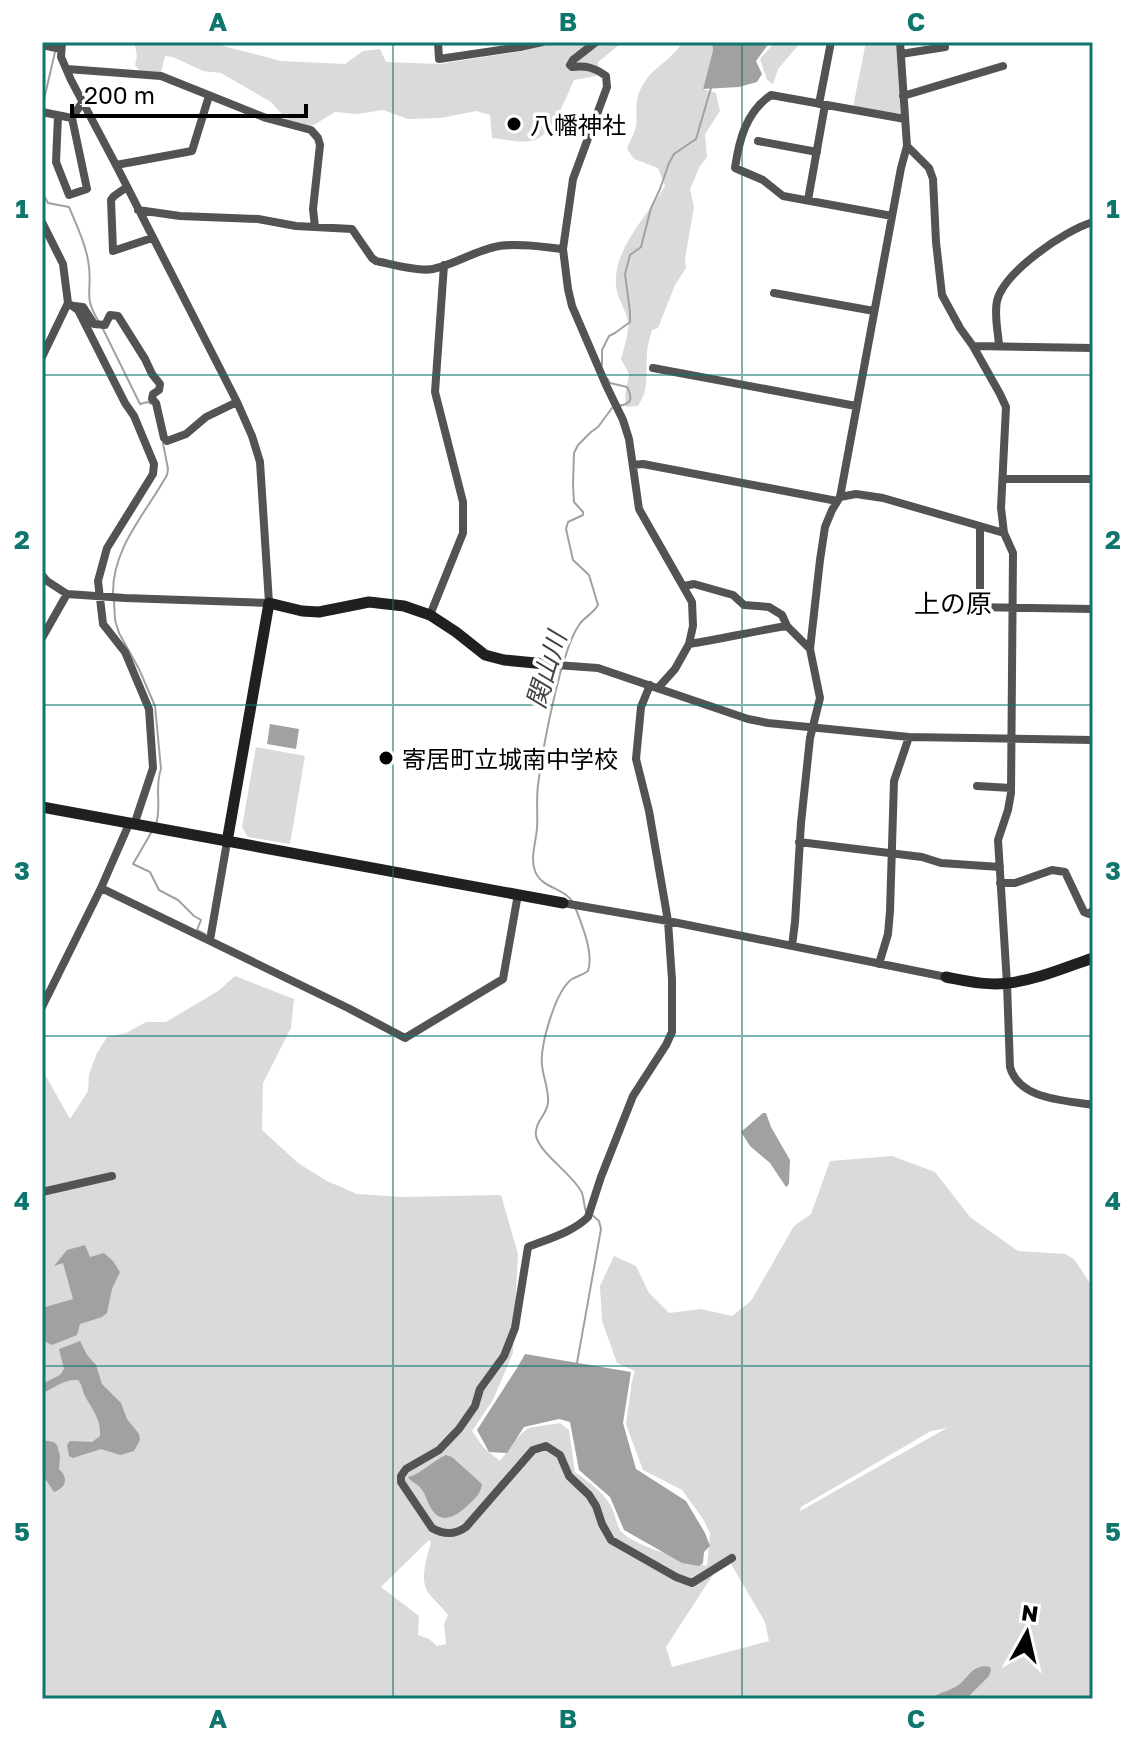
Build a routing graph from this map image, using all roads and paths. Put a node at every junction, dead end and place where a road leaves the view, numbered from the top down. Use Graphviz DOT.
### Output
graph roads {
  1 [pos="438,42"];
  2 [pos="542,42"];
  3 [pos="596,42"];
  4 [pos="831,42"];
  5 [pos="900,42"];
  6 [pos="944,42"];
  7 [pos="54,47"];
  8 [pos="901,54"];
  9 [pos="1003,66"];
  10 [pos="67,69"];
  11 [pos="209,96"];
  12 [pos="903,96"];
  13 [pos="83,101"];
  14 [pos="822,105"];
  15 [pos="44,113"];
  16 [pos="58,116"];
  17 [pos="72,118"];
  18 [pos="905,119"];
  19 [pos="758,141"];
  20 [pos="907,146"];
  21 [pos="817,152"];
  22 [pos="116,165"];
  23 [pos="127,187"];
  24 [pos="808,200"];
  25 [pos="138,210"];
  26 [pos="892,216"];
  27 [pos="42,222"];
  28 [pos="1093,222"];
  29 [pos="315,227"];
  30 [pos="152,238"];
  31 [pos="563,249"];
  32 [pos="444,265"];
  33 [pos="774,293"];
  34 [pos="71,304"];
  35 [pos="874,311"];
  36 [pos="999,345"];
  37 [pos="973,346"];
  38 [pos="1093,348"];
  39 [pos="42,357"];
  40 [pos="653,368"];
  41 [pos="237,402"];
  42 [pos="856,406"];
  43 [pos="633,465"];
  44 [pos="1004,479"];
  45 [pos="1093,479"];
  46 [pos="839,499"];
  47 [pos="980,526"];
  48 [pos="1004,533"];
  49 [pos="42,575"];
  50 [pos="684,586"];
  51 [pos="67,594"];
  52 [pos="99,596"];
  53 [pos="269,603"];
  54 [pos="968,607"];
  55 [pos="980,607"];
  56 [pos="1013,608"];
  57 [pos="1093,609"];
  58 [pos="430,615"];
  59 [pos="787,626"];
  60 [pos="42,638"];
  61 [pos="689,644"];
  62 [pos="810,649"];
  63 [pos="556,665"];
  64 [pos="654,686"];
  65 [pos="812,728"];
  66 [pos="909,737"];
  67 [pos="1011,740"];
  68 [pos="1093,740"];
  69 [pos="977,786"];
  70 [pos="1011,788"];
  71 [pos="42,807"];
  72 [pos="131,824"];
  73 [pos="227,842"];
  74 [pos="799,842"];
  75 [pos="893,854"];
  76 [pos="1000,867"];
  77 [pos="1000,883"];
  78 [pos="101,888"];
  79 [pos="518,894"];
  80 [pos="563,903"];
  81 [pos="1093,910"];
  82 [pos="668,921"];
  83 [pos="210,940"];
  84 [pos="792,946"];
  85 [pos="1093,958"];
  86 [pos="879,964"];
  87 [pos="946,977"];
  88 [pos="1007,984"];
  89 [pos="42,1007"];
  90 [pos="1093,1105"];
  91 [pos="112,1176"];
  92 [pos="42,1192"];
  93 [pos="732,1558"];
  1 -- 2 [label="street"];
  3 -- 31 [label="street"];
  4 -- 14 [label="street"];
  5 -- 8 [label="street"];
  6 -- 8 [label="street"];
  7 -- 10 [label="street"];
  8 -- 12 [label="street"];
  9 -- 12 [label="street"];
  10 -- 11 [label="street"];
  10 -- 13 [label="street"];
  11 -- 22 [label="street"];
  11 -- 29 [label="street"];
  12 -- 18 [label="street"];
  13 -- 17 [label="street"];
  13 -- 22 [label="street"];
  14 -- 18 [label="street"];
  14 -- 21 [label="street"];
  14 -- 24 [label="street"];
  15 -- 16 [label="street"];
  16 -- 17 [label="street"];
  16 -- 17 [label="street"];
  18 -- 20 [label="street"];
  19 -- 21 [label="street"];
  20 -- 26 [label="street"];
  20 -- 37 [label="street"];
  21 -- 24 [label="street"];
  22 -- 23 [label="street"];
  23 -- 25 [label="street"];
  23 -- 30 [label="street"];
  24 -- 26 [label="street"];
  25 -- 29 [label="street"];
  25 -- 30 [label="street"];
  26 -- 35 [label="street"];
  27 -- 34 [label="street"];
  28 -- 36 [label="street"];
  29 -- 32 [label="street"];
  30 -- 41 [label="street"];
  31 -- 32 [label="street"];
  31 -- 43 [label="street"];
  32 -- 58 [label="street"];
  33 -- 35 [label="street"];
  34 -- 39 [label="street"];
  34 -- 41 [label="street"];
  34 -- 52 [label="street"];
  35 -- 42 [label="street"];
  36 -- 37 [label="street"];
  36 -- 38 [label="street"];
  37 -- 44 [label="street"];
  40 -- 42 [label="street"];
  41 -- 53 [label="street"];
  42 -- 46 [label="street"];
  43 -- 46 [label="street"];
  43 -- 50 [label="street"];
  44 -- 45 [label="street"];
  44 -- 48 [label="street"];
  46 -- 47 [label="street"];
  46 -- 62 [label="street"];
  47 -- 48 [label="street"];
  47 -- 55 [label="street"];
  48 -- 56 [label="street"];
  49 -- 51 [label="street"];
  50 -- 59 [label="street"];
  50 -- 61 [label="street"];
  51 -- 52 [label="street"];
  51 -- 60 [label="street"];
  52 -- 53 [label="street"];
  52 -- 72 [label="street"];
  53 -- 58 [label="street"];
  53 -- 73 [label="street"];
  54 -- 55 [label="street"];
  55 -- 56 [label="street"];
  56 -- 57 [label="street"];
  56 -- 67 [label="street"];
  58 -- 63 [label="street"];
  59 -- 61 [label="street"];
  59 -- 62 [label="street"];
  61 -- 64 [label="street"];
  62 -- 65 [label="street"];
  63 -- 64 [label="street"];
  64 -- 65 [label="street"];
  64 -- 82 [label="street"];
  65 -- 66 [label="street"];
  65 -- 74 [label="street"];
  66 -- 67 [label="street"];
  66 -- 75 [label="street"];
  67 -- 68 [label="street"];
  67 -- 70 [label="street"];
  69 -- 70 [label="street"];
  70 -- 76 [label="street"];
  71 -- 72 [label="street"];
  72 -- 73 [label="street"];
  72 -- 78 [label="street"];
  73 -- 79 [label="street"];
  73 -- 83 [label="street"];
  74 -- 75 [label="street"];
  74 -- 84 [label="street"];
  75 -- 76 [label="street"];
  75 -- 86 [label="street"];
  76 -- 77 [label="street"];
  77 -- 81 [label="street"];
  77 -- 88 [label="street"];
  78 -- 83 [label="street"];
  78 -- 89 [label="street"];
  79 -- 80 [label="street"];
  79 -- 83 [label="street"];
  80 -- 82 [label="street"];
  82 -- 84 [label="street"];
  82 -- 93 [label="street"];
  84 -- 86 [label="street"];
  85 -- 88 [label="street"];
  86 -- 87 [label="street"];
  87 -- 88 [label="street"];
  88 -- 90 [label="street"];
  91 -- 92 [label="street"];
}
